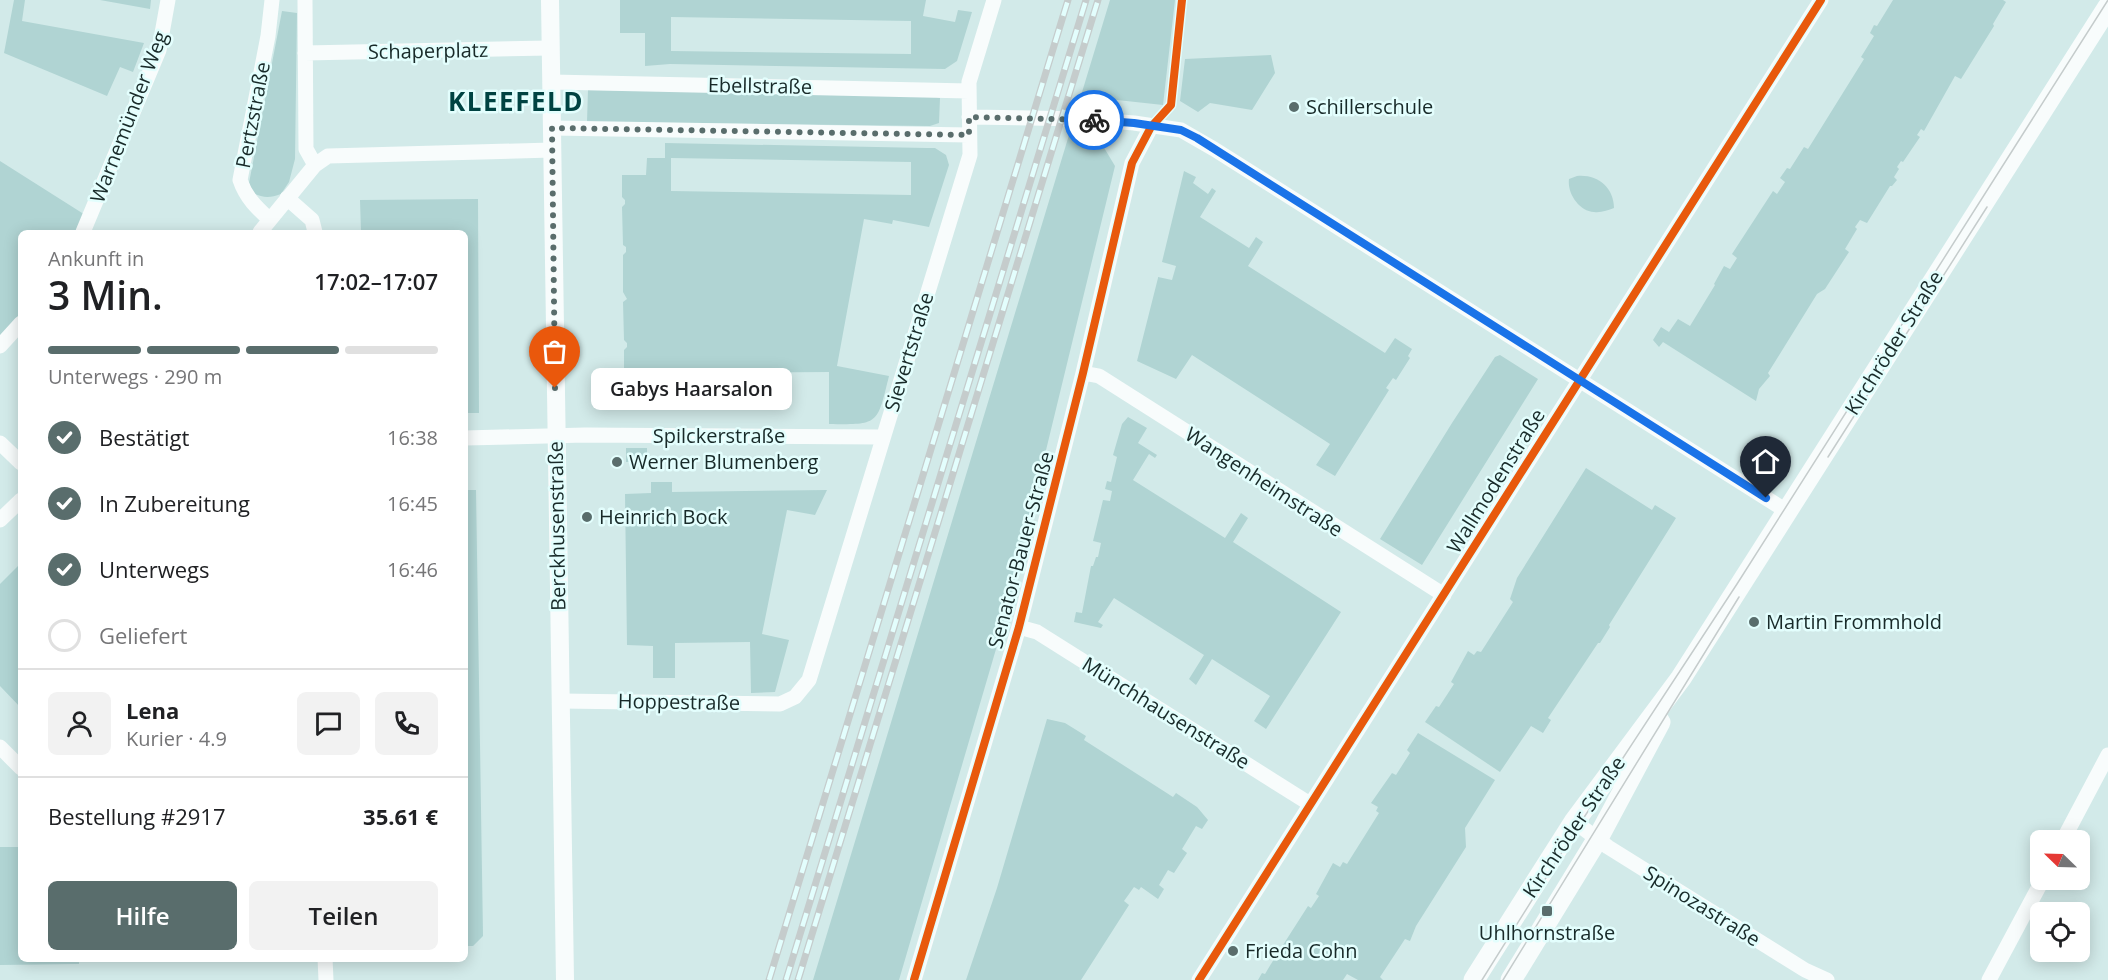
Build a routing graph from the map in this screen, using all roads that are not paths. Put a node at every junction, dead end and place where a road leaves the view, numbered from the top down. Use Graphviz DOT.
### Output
graph roads {
  1 [pos="168,0"];
  2 [pos="272,0"];
  3 [pos="305,0"];
  4 [pos="550,0"];
  5 [pos="994,0"];
  6 [pos="1821,0"];
  7 [pos="2108,7"];
  8 [pos="550,48"];
  9 [pos="305,53"];
  10 [pos="551,82"];
  11 [pos="969,91"];
  12 [pos="969,117"];
  13 [pos="1151,127"];
  14 [pos="552,128"];
  15 [pos="969,135"];
  16 [pos="552,150"];
  17 [pos="315,165"];
  18 [pos="287,198"];
  19 [pos="270,220"];
  20 [pos="84,230"];
  21 [pos="262,230"];
  22 [pos="314,230"];
  23 [pos="18,326"];
  24 [pos="0,346"];
  25 [pos="1083,373"];
  26 [pos="1578,380"];
  27 [pos="556,436"];
  28 [pos="882,437"];
  29 [pos="468,438"];
  30 [pos="0,443"];
  31 [pos="18,460"];
  32 [pos="18,503"];
  33 [pos="1788,512"];
  34 [pos="0,520"];
  35 [pos="1444,595"];
  36 [pos="1019,627"];
  37 [pos="1681,678"];
  38 [pos="795,697"];
  39 [pos="561,701"];
  40 [pos="0,747"];
  41 [pos="2108,755"];
  42 [pos="18,765"];
  43 [pos="1310,804"];
  44 [pos="1580,825"];
  45 [pos="2068,830"];
  46 [pos="1598,838"];
  47 [pos="2037,890"];
  48 [pos="326,962"];
  49 [pos="326,980"];
  50 [pos="565,980"];
  51 [pos="914,980"];
  52 [pos="1199,980"];
  53 [pos="1474,980"];
  54 [pos="1511,980"];
  55 [pos="1827,980"];
  56 [pos="1989,980"];
  1 -- 20 [label="street, Warnemünder Weg"];
  2 -- 19 [label="street, Pertzstraße"];
  3 -- 9 [label="street"];
  4 -- 8 [label="street, Berckhusenstraße"];
  5 -- 11 [label="street, Sievertstraße"];
  6 -- 26 [label="street, Wallmodenstraße"];
  7 -- 33 [label="main road, Kirchröder Straße"];
  8 -- 9 [label="street, Schaperplatz"];
  8 -- 10 [label="street, Berckhusenstraße"];
  9 -- 17 [label="street"];
  10 -- 11 [label="street, Ebellstraße"];
  10 -- 14 [label="street, Berckhusenstraße"];
  11 -- 12 [label="street, Sievertstraße"];
  12 -- 13 [label="street"];
  12 -- 15 [label="street, Sievertstraße"];
  13 -- 25 [label="street, Senator-Bauer-Straße"];
  13 -- 26 [label="street"];
  14 -- 15 [label="street"];
  14 -- 16 [label="street, Berckhusenstraße"];
  15 -- 28 [label="street, Sievertstraße"];
  16 -- 17 [label="street"];
  16 -- 27 [label="street, Berckhusenstraße"];
  17 -- 18 [label="street"];
  18 -- 19 [label="street"];
  18 -- 22 [label="street"];
  19 -- 21 [label="street"];
  23 -- 24 [label="street"];
  25 -- 35 [label="street, Wangenheimstraße"];
  25 -- 36 [label="street, Senator-Bauer-Straße"];
  26 -- 33 [label="street"];
  26 -- 35 [label="street, Wallmodenstraße"];
  27 -- 28 [label="street, Spilckerstraße"];
  27 -- 29 [label="street, Spilckerstraße"];
  27 -- 39 [label="street, Berckhusenstraße"];
  28 -- 38 [label="street, Sievertstraße"];
  30 -- 31 [label="street"];
  32 -- 34 [label="street"];
  33 -- 37 [label="main road, Kirchröder Straße"];
  35 -- 43 [label="street, Wallmodenstraße"];
  36 -- 43 [label="street, Münchhausenstraße"];
  36 -- 51 [label="street, Senator-Bauer-Straße"];
  37 -- 46 [label="main road, Kirchröder Straße"];
  37 -- 53 [label="main road, Kirchröder Straße"];
  38 -- 39 [label="street, Hoppestraße"];
  39 -- 50 [label="street, Berckhusenstraße"];
  40 -- 42 [label="street"];
  41 -- 45 [label="street"];
  43 -- 52 [label="street, Wallmodenstraße"];
  44 -- 46 [label="street, Spinozastraße"];
  46 -- 54 [label="main road, Kirchröder Straße"];
  46 -- 55 [label="street, Spinozastraße"];
  47 -- 56 [label="street"];
  48 -- 49 [label="street"];
}
